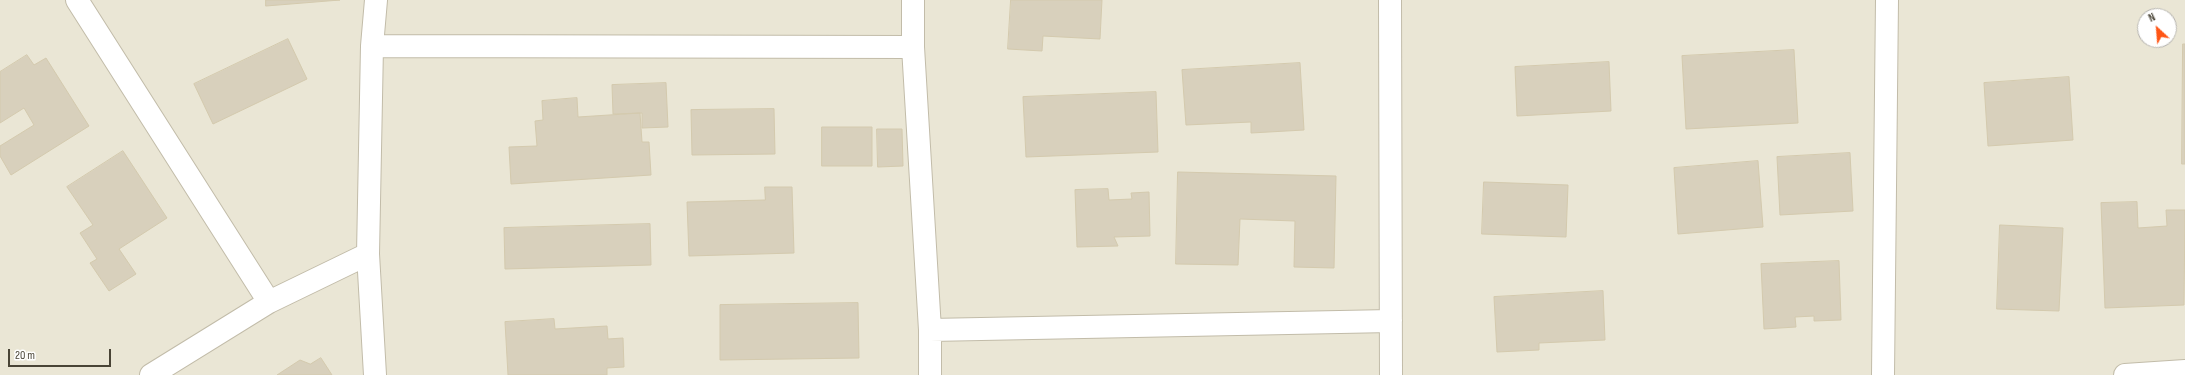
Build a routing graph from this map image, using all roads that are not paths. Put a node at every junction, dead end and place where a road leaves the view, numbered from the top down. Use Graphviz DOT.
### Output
graph roads {
  1 [pos="77,0"];
  2 [pos="376,0"];
  3 [pos="913,0"];
  4 [pos="1390,0"];
  5 [pos="1887,0"];
  6 [pos="372,46"];
  7 [pos="913,47"];
  8 [pos="368,254"];
  9 [pos="269,302"];
  10 [pos="1391,321"];
  11 [pos="930,330"];
  12 [pos="2185,371"];
  13 [pos="151,375"];
  14 [pos="375,375"];
  15 [pos="930,375"];
  16 [pos="1391,375"];
  17 [pos="1884,375"];
  18 [pos="2125,375"];
  1 -- 9 [label="street"];
  2 -- 6 [label="street"];
  3 -- 7 [label="street"];
  4 -- 10 [label="street"];
  5 -- 17 [label="street"];
  6 -- 7 [label="street"];
  6 -- 8 [label="street"];
  7 -- 11 [label="street"];
  8 -- 9 [label="street"];
  8 -- 14 [label="street"];
  9 -- 13 [label="street"];
  10 -- 11 [label="street"];
  10 -- 16 [label="street"];
  11 -- 15 [label="street"];
  12 -- 18 [label="street"];
}
